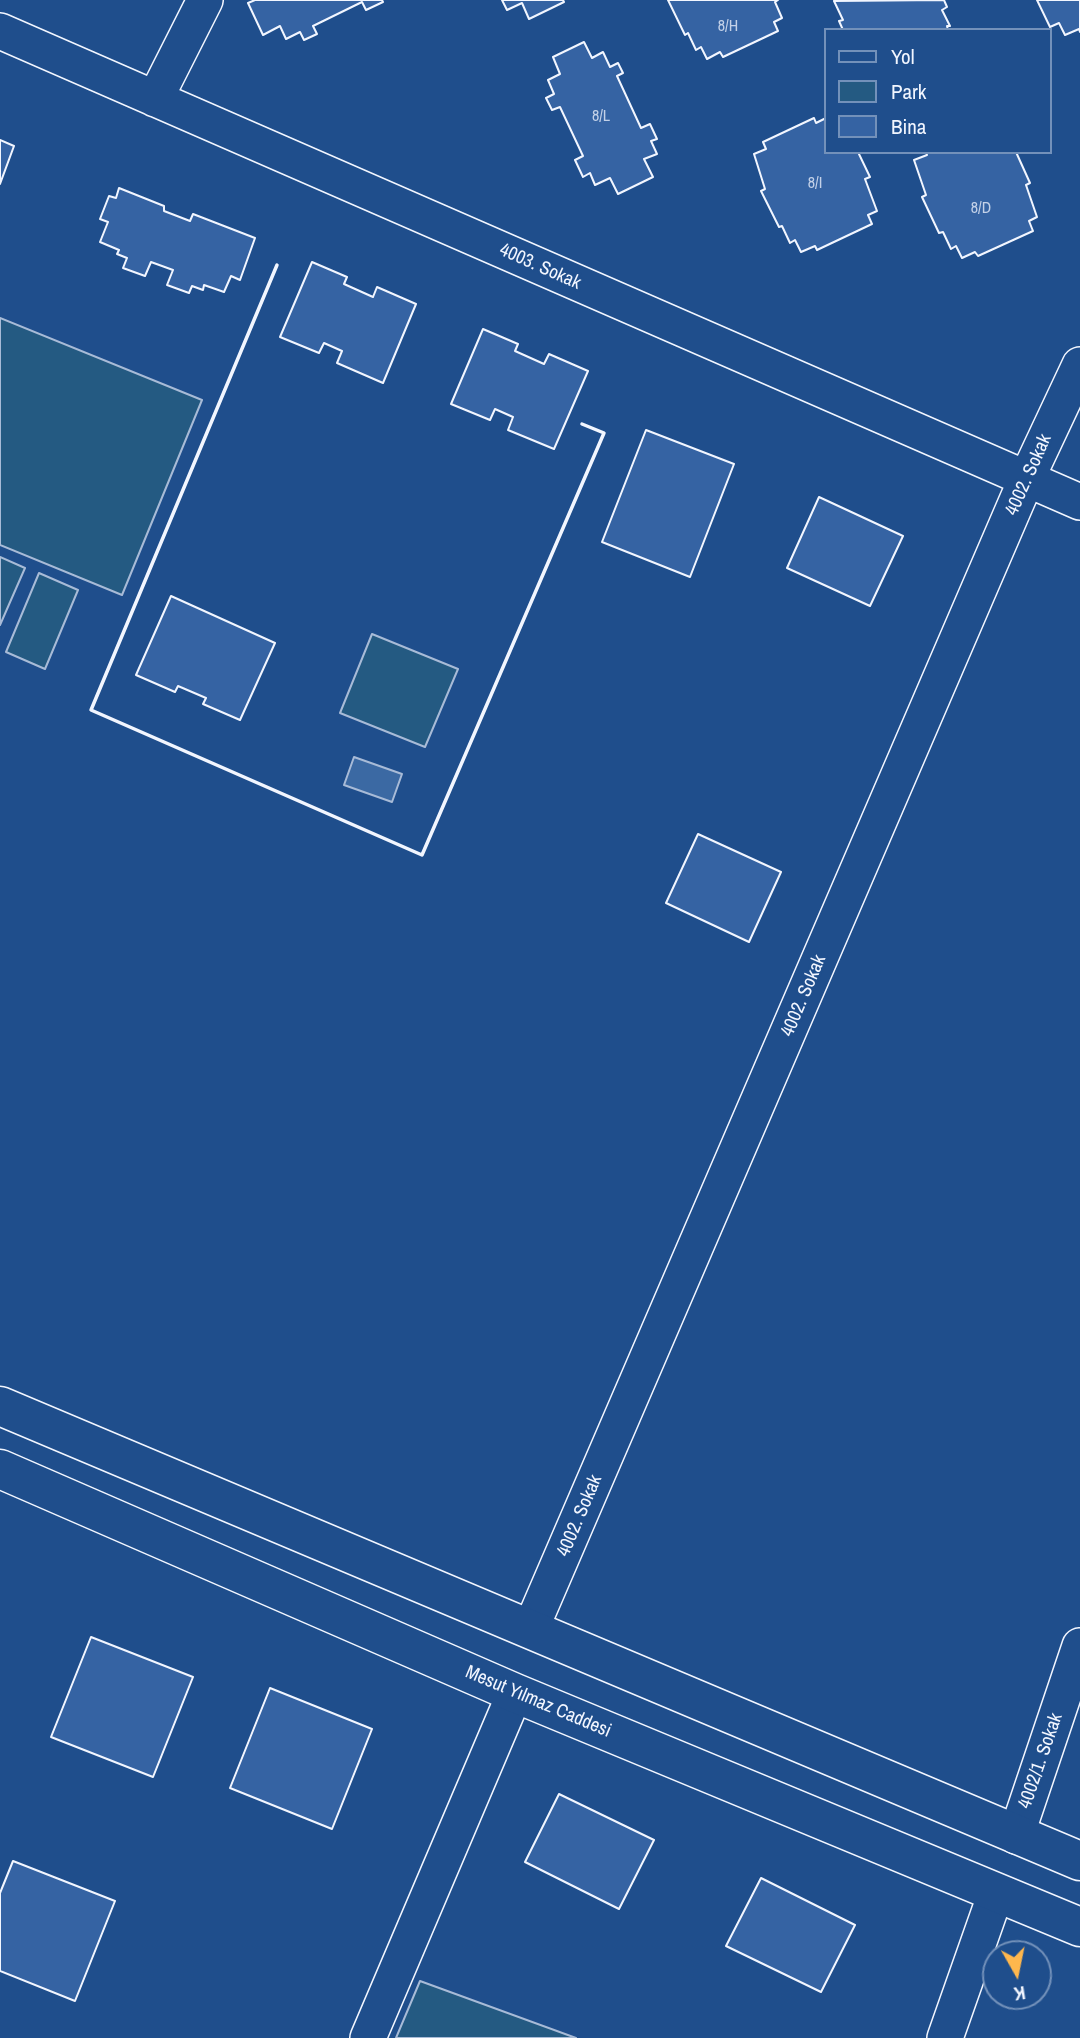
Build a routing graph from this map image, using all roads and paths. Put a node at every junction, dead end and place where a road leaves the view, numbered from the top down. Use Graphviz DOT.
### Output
graph roads {
  1 [pos="205,0"];
  2 [pos="0,31"];
  3 [pos="155,99"];
  4 [pos="1080,365"];
  5 [pos="1026,480"];
  6 [pos="1080,502"];
  7 [pos="0,1406"];
  8 [pos="0,1469"];
  9 [pos="531,1628"];
  10 [pos="1080,1646"];
  11 [pos="515,1693"];
  12 [pos="1016,1836"];
  13 [pos="1080,1861"];
  14 [pos="996,1893"];
  15 [pos="1080,1927"];
  16 [pos="368,2038"];
  17 [pos="945,2038"];
  1 -- 3 [label="street"];
  2 -- 3 [label="street, 4003. Sokak"];
  3 -- 5 [label="street, 4003. Sokak"];
  4 -- 5 [label="street, 4002. Sokak"];
  5 -- 6 [label="street, 4003. Sokak"];
  5 -- 9 [label="street, 4002. Sokak"];
  7 -- 9 [label="main road"];
  8 -- 11 [label="main road, Mesut Yılmaz Caddesi"];
  9 -- 12 [label="main road"];
  10 -- 12 [label="street, 4002/1. Sokak"];
  11 -- 14 [label="main road, Mesut Yılmaz Caddesi"];
  11 -- 16 [label="street"];
  12 -- 13 [label="main road"];
  14 -- 15 [label="main road, Mesut Yılmaz Caddesi"];
  14 -- 17 [label="street"];
}
